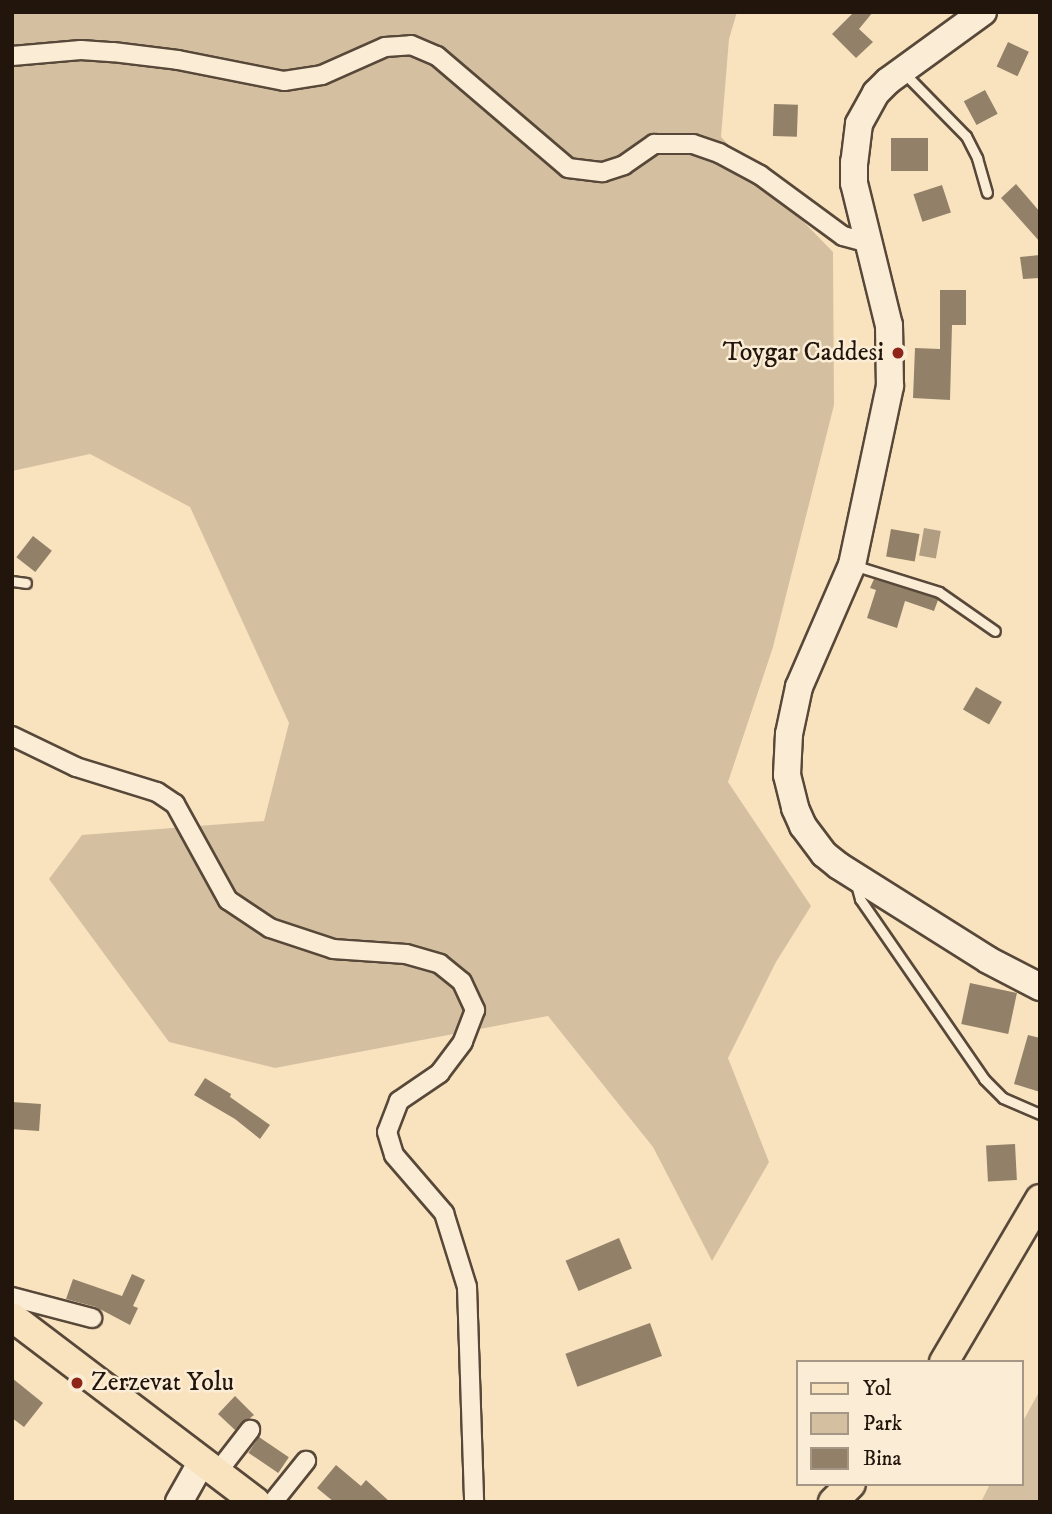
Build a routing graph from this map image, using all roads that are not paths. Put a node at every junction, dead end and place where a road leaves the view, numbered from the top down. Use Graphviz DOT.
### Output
graph roads {
  1 [pos="983,12"];
  2 [pos="12,56"];
  3 [pos="901,71"];
  4 [pos="988,193"];
  5 [pos="869,243"];
  6 [pos="852,565"];
  7 [pos="12,581"];
  8 [pos="26,583"];
  9 [pos="995,631"];
  10 [pos="12,736"];
  11 [pos="858,879"];
  12 [pos="1040,987"];
  13 [pos="1040,1114"];
  14 [pos="1040,1199"];
  15 [pos="12,1297"];
  16 [pos="12,1317"];
  17 [pos="92,1318"];
  18 [pos="945,1360"];
  19 [pos="250,1430"];
  20 [pos="306,1461"];
  21 [pos="209,1468"];
  22 [pos="849,1486"];
  23 [pos="179,1502"];
  24 [pos="257,1502"];
  25 [pos="273,1502"];
  26 [pos="474,1502"];
  27 [pos="833,1502"];
  1 -- 3 [label="main road"];
  2 -- 5 [label="street"];
  3 -- 4 [label="lane"];
  3 -- 5 [label="main road"];
  5 -- 6 [label="main road"];
  6 -- 9 [label="lane"];
  6 -- 11 [label="main road"];
  7 -- 8 [label="lane"];
  10 -- 26 [label="street"];
  11 -- 12 [label="main road"];
  11 -- 13 [label="lane"];
  14 -- 18 [label="main road"];
  15 -- 17 [label="street"];
  16 -- 21 [label="main road"];
  19 -- 21 [label="street"];
  20 -- 25 [label="street"];
  21 -- 23 [label="main road"];
  21 -- 24 [label="main road"];
  22 -- 27 [label="main road"];
}
